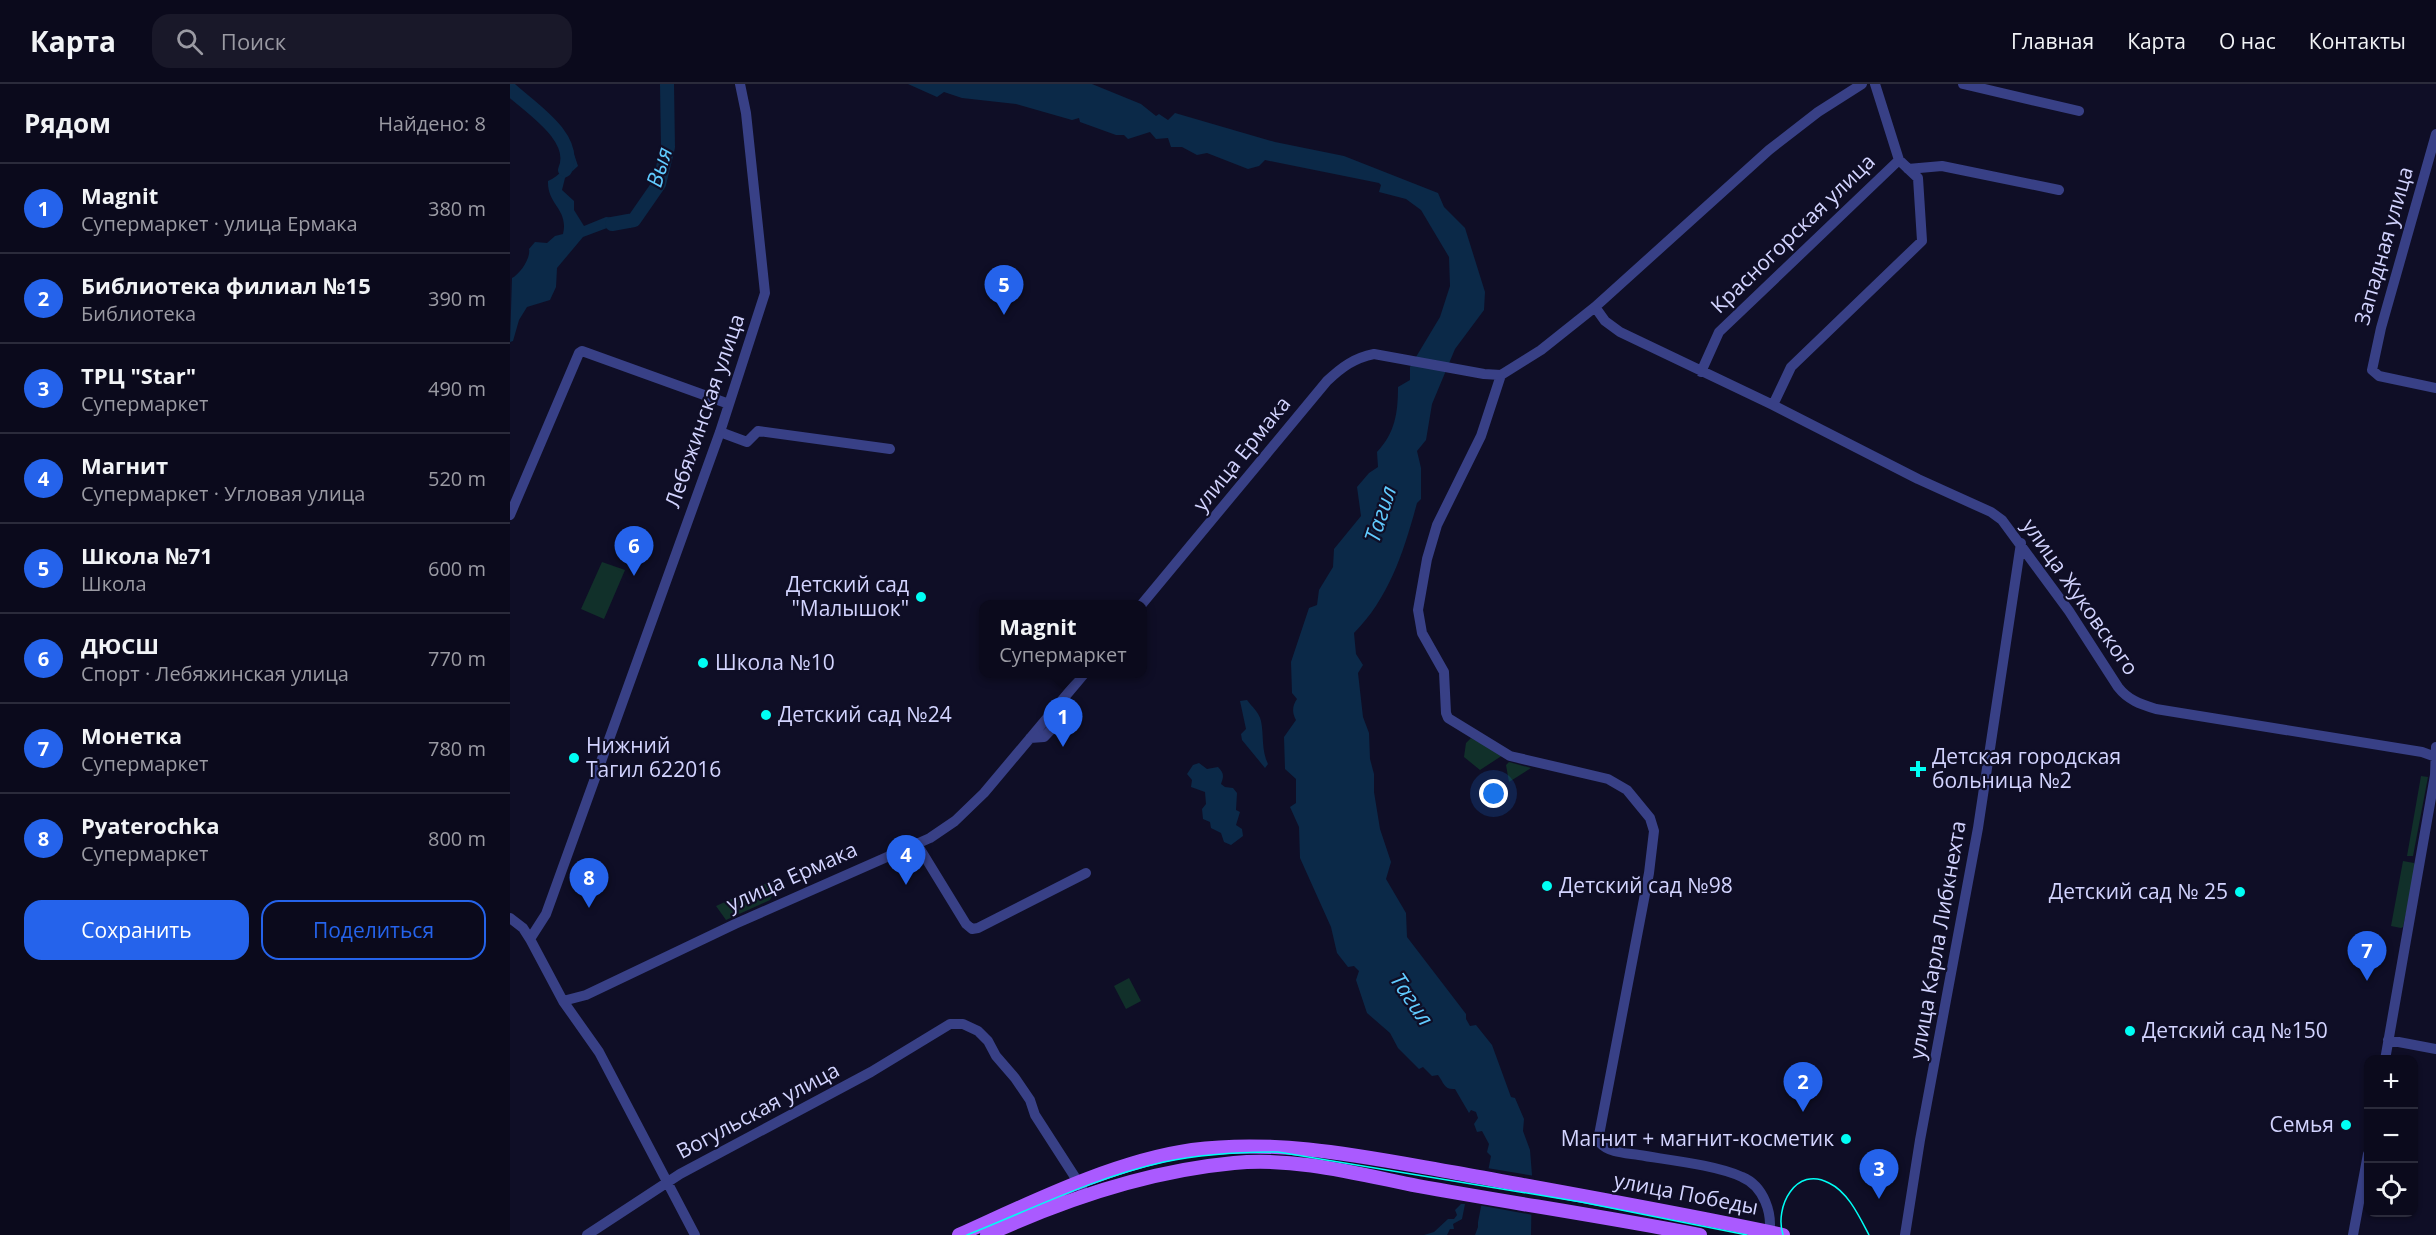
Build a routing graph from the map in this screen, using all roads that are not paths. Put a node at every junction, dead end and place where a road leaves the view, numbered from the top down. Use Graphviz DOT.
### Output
graph roads {
  1 [pos="740,84"];
  2 [pos="1862,84"];
  3 [pos="1875,84"];
  4 [pos="1963,84"];
  5 [pos="2079,111"];
  6 [pos="2436,134"];
  7 [pos="1899,160"];
  8 [pos="1908,168"];
  9 [pos="2059,190"];
  10 [pos="1595,307"];
  11 [pos="1701,372"];
  12 [pos="1501,375"];
  13 [pos="2436,388"];
  14 [pos="729,404"];
  15 [pos="1773,405"];
  16 [pos="720,432"];
  17 [pos="890,449"];
  18 [pos="510,515"];
  19 [pos="2021,543"];
  20 [pos="1145,600"];
  21 [pos="1081,678"];
  22 [pos="2436,747"];
  23 [pos="2436,757"];
  24 [pos="917,844"];
  25 [pos="1086,873"];
  26 [pos="510,918"];
  27 [pos="530,939"];
  28 [pos="563,1001"];
  29 [pos="2388,1040"];
  30 [pos="2436,1049"];
  31 [pos="2386,1055"];
  32 [pos="2366,1163"];
  33 [pos="667,1182"];
  34 [pos="1083,1189"];
  35 [pos="1773,1234"];
  36 [pos="587,1235"];
  37 [pos="695,1235"];
  38 [pos="958,1235"];
  39 [pos="987,1235"];
  40 [pos="1700,1235"];
  41 [pos="1905,1235"];
  42 [pos="2353,1235"];
  1 -- 14 [label="street, Лебяжинская улица"];
  2 -- 10 [label="street"];
  3 -- 7 [label="street"];
  4 -- 5 [label="street"];
  6 -- 13 [label="street, Западная улица"];
  7 -- 8 [label="street"];
  7 -- 11 [label="street, Красногорская улица"];
  8 -- 9 [label="street"];
  8 -- 15 [label="street"];
  10 -- 11 [label="street, улица Жуковского"];
  10 -- 12 [label="street"];
  11 -- 15 [label="street, улица Жуковского"];
  12 -- 20 [label="street, улица Ермака"];
  12 -- 35 [label="street"];
  14 -- 16 [label="street, Лебяжинская улица"];
  14 -- 18 [label="street"];
  15 -- 19 [label="street, улица Жуковского"];
  16 -- 17 [label="street"];
  16 -- 27 [label="street, Лебяжинская улица"];
  19 -- 23 [label="street, улица Жуковского"];
  19 -- 41 [label="street, улица Карла Либкнехта"];
  21 -- 24 [label="street, улица Ермака"];
  22 -- 23 [label="street"];
  23 -- 29 [label="street"];
  24 -- 25 [label="street"];
  24 -- 28 [label="street, улица Ермака"];
  26 -- 27 [label="street"];
  27 -- 28 [label="street"];
  28 -- 33 [label="street"];
  29 -- 30 [label="street"];
  29 -- 31 [label="street"];
  32 -- 42 [label="street"];
  33 -- 34 [label="street, Вогульская улица"];
  33 -- 36 [label="street, Вогульская улица"];
  33 -- 37 [label="street"];
  34 -- 35 [label="main road, улица Победы"];
  34 -- 38 [label="main road"];
  34 -- 39 [label="main road"];
  34 -- 40 [label="main road, улица Победы"];
}
